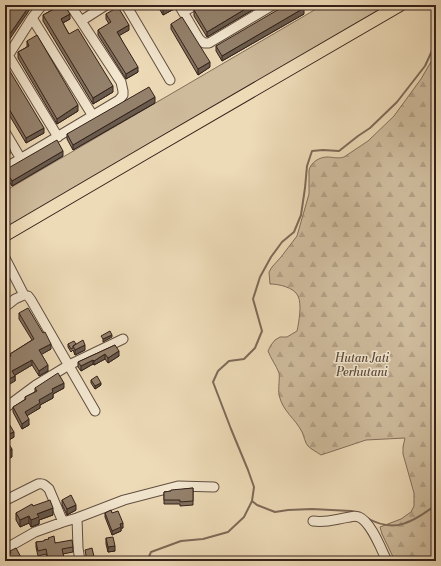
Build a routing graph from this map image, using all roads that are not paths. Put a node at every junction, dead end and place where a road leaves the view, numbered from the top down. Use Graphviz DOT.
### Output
graph roads {
  1 [pos="42,5"];
  2 [pos="70,5"];
  3 [pos="106,5"];
  4 [pos="126,5"];
  5 [pos="196,5"];
  6 [pos="273,5"];
  7 [pos="400,5"];
  8 [pos="181,8"];
  9 [pos="32,18"];
  10 [pos="81,21"];
  11 [pos="7,58"];
  12 [pos="170,80"];
  13 [pos="93,116"];
  14 [pos="5,132"];
  15 [pos="58,137"];
  16 [pos="22,159"];
  17 [pos="5,168"];
  18 [pos="5,235"];
  19 [pos="5,258"];
  20 [pos="24,295"];
  21 [pos="5,307"];
  22 [pos="123,338"];
  23 [pos="69,365"];
  24 [pos="5,408"];
  25 [pos="95,411"];
  26 [pos="214,487"];
  27 [pos="6,500"];
  28 [pos="77,518"];
  29 [pos="313,521"];
  30 [pos="63,522"];
  31 [pos="5,549"];
  32 [pos="80,561"];
  33 [pos="387,561"];
  1 -- 9 [label="street"];
  2 -- 10 [label="street"];
  3 -- 10 [label="street"];
  4 -- 12 [label="street"];
  5 -- 8 [label="street"];
  6 -- 8 [label="street"];
  7 -- 18 [label="main road"];
  9 -- 11 [label="street"];
  9 -- 13 [label="street"];
  10 -- 13 [label="street"];
  11 -- 15 [label="street"];
  13 -- 15 [label="street"];
  14 -- 16 [label="street"];
  15 -- 16 [label="street"];
  16 -- 17 [label="street"];
  19 -- 20 [label="street"];
  20 -- 21 [label="street"];
  20 -- 23 [label="street"];
  22 -- 23 [label="street"];
  23 -- 24 [label="street"];
  23 -- 25 [label="street"];
  26 -- 28 [label="street"];
  27 -- 30 [label="street"];
  28 -- 30 [label="street"];
  28 -- 32 [label="street"];
  29 -- 33 [label="street"];
  30 -- 31 [label="street"];
}
